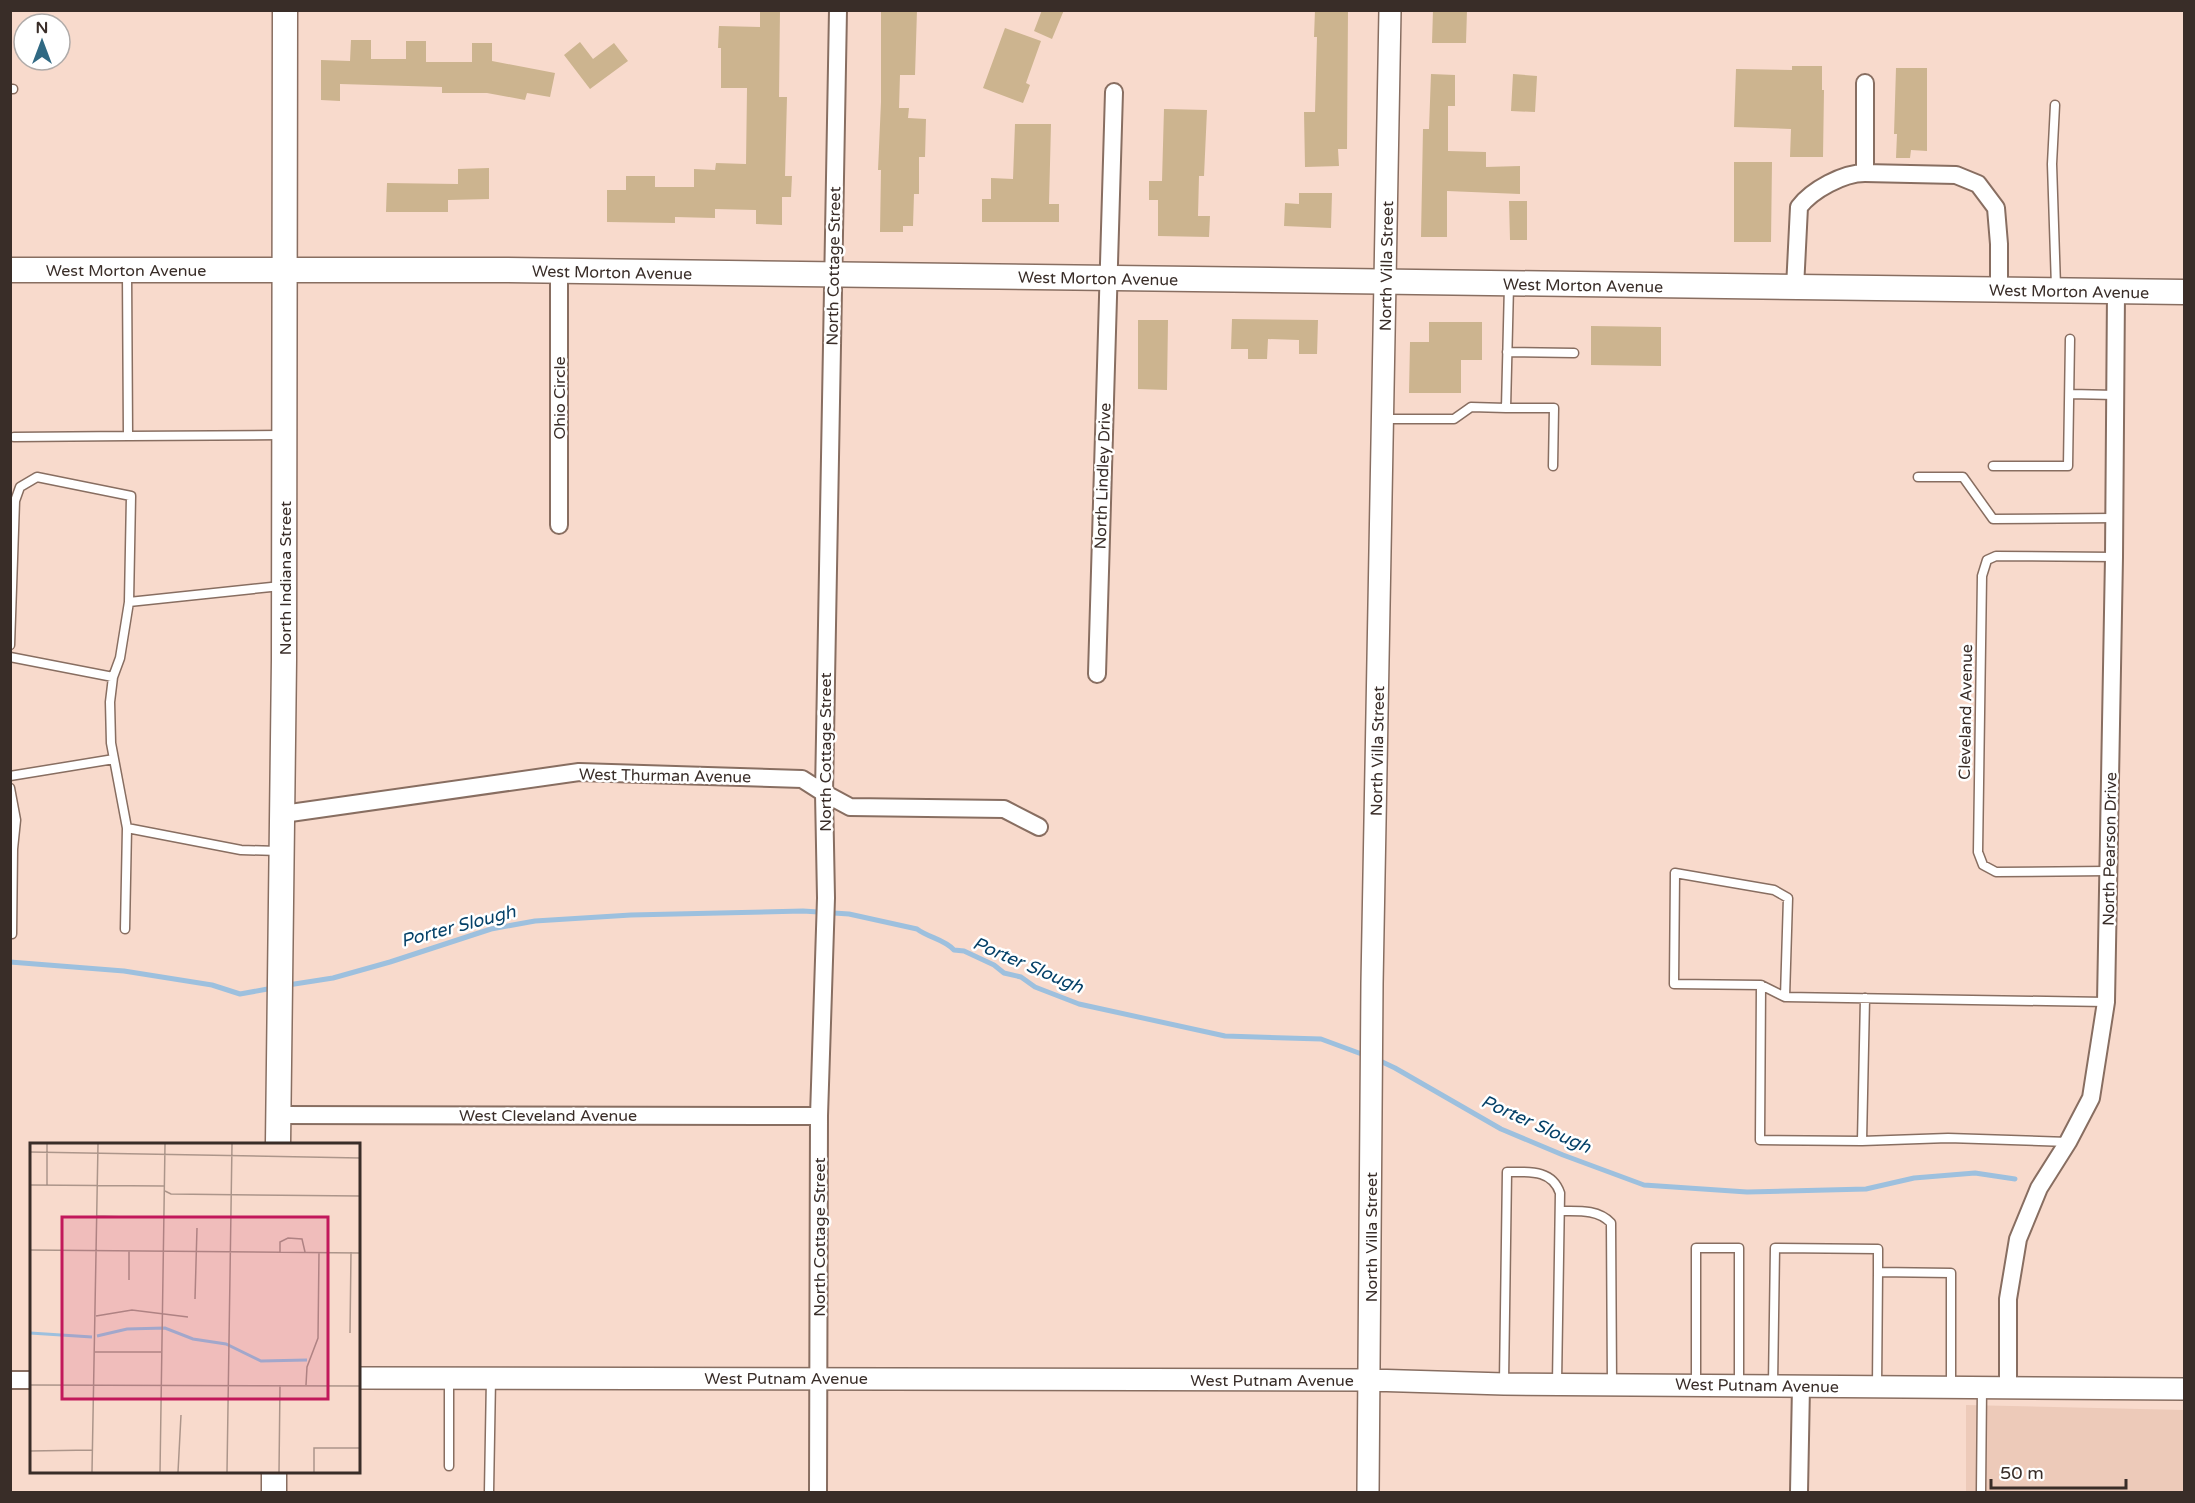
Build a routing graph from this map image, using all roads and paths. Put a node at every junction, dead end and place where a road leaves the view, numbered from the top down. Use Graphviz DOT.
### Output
graph roads {
  1 [pos="285,10"];
  2 [pos="838,10"];
  3 [pos="1390,10"];
  4 [pos="1865,83"];
  5 [pos="1114,92"];
  6 [pos="2055,105"];
  7 [pos="1865,173"];
  8 [pos="285,269"];
  9 [pos="10,270"];
  10 [pos="127,270"];
  11 [pos="559,271"];
  12 [pos="833,275"];
  13 [pos="1107,278"];
  14 [pos="1386,283"];
  15 [pos="1509,284"];
  16 [pos="1795,288"];
  17 [pos="2000,290"];
  18 [pos="2056,291"];
  19 [pos="2116,292"];
  20 [pos="2184,292"];
  21 [pos="2070,339"];
  22 [pos="1507,352"];
  23 [pos="1574,353"];
  24 [pos="2070,394"];
  25 [pos="2115,395"];
  26 [pos="1506,408"];
  27 [pos="1383,419"];
  28 [pos="285,435"];
  29 [pos="128,436"];
  30 [pos="14,437"];
  31 [pos="1553,466"];
  32 [pos="1993,466"];
  33 [pos="1917,477"];
  34 [pos="2114,518"];
  35 [pos="559,525"];
  36 [pos="2114,557"];
  37 [pos="285,585"];
  38 [pos="129,602"];
  39 [pos="10,645"];
  40 [pos="10,657"];
  41 [pos="1097,674"];
  42 [pos="113,677"];
  43 [pos="114,759"];
  44 [pos="10,776"];
  45 [pos="10,788"];
  46 [pos="824,794"];
  47 [pos="283,814"];
  48 [pos="1039,827"];
  49 [pos="127,828"];
  50 [pos="282,852"];
  51 [pos="2108,871"];
  52 [pos="125,929"];
  53 [pos="12,934"];
  54 [pos="1761,985"];
  55 [pos="1785,997"];
  56 [pos="1865,998"];
  57 [pos="2106,1002"];
  58 [pos="278,1114"];
  59 [pos="819,1116"];
  60 [pos="1862,1141"];
  61 [pos="2068,1142"];
  62 [pos="278,1143"];
  63 [pos="1560,1211"];
  64 [pos="1878,1272"];
  65 [pos="360,1378"];
  66 [pos="449,1378"];
  67 [pos="491,1378"];
  68 [pos="819,1378"];
  69 [pos="10,1380"];
  70 [pos="30,1380"];
  71 [pos="1370,1380"];
  72 [pos="1503,1383"];
  73 [pos="1557,1383"];
  74 [pos="1612,1384"];
  75 [pos="1696,1385"];
  76 [pos="1740,1385"];
  77 [pos="1773,1385"];
  78 [pos="1801,1386"];
  79 [pos="1877,1386"];
  80 [pos="2007,1386"];
  81 [pos="1951,1387"];
  82 [pos="1982,1387"];
  83 [pos="2184,1389"];
  84 [pos="449,1466"];
  85 [pos="274,1473"];
  86 [pos="274,1492"];
  87 [pos="489,1492"];
  88 [pos="818,1492"];
  89 [pos="1368,1492"];
  90 [pos="1799,1492"];
  91 [pos="1981,1492"];
  1 -- 8 [label="main road, North Indiana Street"];
  2 -- 12 [label="street, North Cottage Street"];
  3 -- 14 [label="street, North Villa Street"];
  4 -- 7 [label="street"];
  5 -- 13 [label="street, North Lindley Drive"];
  6 -- 18 [label="lane"];
  7 -- 16 [label="street"];
  7 -- 17 [label="street"];
  8 -- 10 [label="main road, West Morton Avenue"];
  8 -- 11 [label="main road, West Morton Avenue"];
  8 -- 28 [label="main road, North Indiana Street"];
  9 -- 10 [label="main road, West Morton Avenue"];
  10 -- 29 [label="lane"];
  11 -- 12 [label="main road, West Morton Avenue"];
  11 -- 35 [label="street, Ohio Circle"];
  12 -- 13 [label="main road, West Morton Avenue"];
  12 -- 46 [label="street, North Cottage Street"];
  13 -- 14 [label="main road, West Morton Avenue"];
  13 -- 41 [label="street, North Lindley Drive"];
  14 -- 15 [label="main road, West Morton Avenue"];
  14 -- 27 [label="street, North Villa Street"];
  15 -- 16 [label="main road, West Morton Avenue"];
  15 -- 22 [label="lane"];
  16 -- 17 [label="main road, West Morton Avenue"];
  17 -- 18 [label="main road, West Morton Avenue"];
  18 -- 19 [label="main road, West Morton Avenue"];
  19 -- 20 [label="main road, West Morton Avenue"];
  19 -- 25 [label="street, North Pearson Drive"];
  21 -- 24 [label="lane"];
  22 -- 23 [label="lane"];
  22 -- 26 [label="lane"];
  24 -- 25 [label="lane"];
  24 -- 32 [label="lane"];
  25 -- 34 [label="street, North Pearson Drive"];
  26 -- 27 [label="lane"];
  26 -- 31 [label="lane"];
  27 -- 71 [label="street, North Villa Street"];
  28 -- 29 [label="lane"];
  28 -- 37 [label="main road, North Indiana Street"];
  29 -- 30 [label="lane"];
  33 -- 34 [label="lane"];
  34 -- 36 [label="street, North Pearson Drive"];
  36 -- 51 [label="street, North Pearson Drive"];
  36 -- 51 [label="lane, Cleveland Avenue"];
  37 -- 38 [label="lane"];
  37 -- 47 [label="main road, North Indiana Street"];
  38 -- 39 [label="lane"];
  38 -- 42 [label="lane"];
  40 -- 42 [label="lane"];
  42 -- 43 [label="lane"];
  43 -- 44 [label="lane"];
  43 -- 49 [label="lane"];
  45 -- 53 [label="lane"];
  46 -- 47 [label="street, West Thurman Avenue"];
  46 -- 48 [label="street, West Thurman Avenue"];
  46 -- 59 [label="street, North Cottage Street"];
  47 -- 50 [label="main road, North Indiana Street"];
  49 -- 50 [label="lane"];
  49 -- 52 [label="lane"];
  50 -- 58 [label="main road, North Indiana Street"];
  51 -- 57 [label="street, North Pearson Drive"];
  54 -- 55 [label="lane"];
  54 -- 55 [label="lane"];
  54 -- 60 [label="lane"];
  55 -- 56 [label="lane"];
  56 -- 57 [label="lane"];
  56 -- 60 [label="lane"];
  57 -- 61 [label="street, North Pearson Drive"];
  58 -- 59 [label="street, West Cleveland Avenue"];
  58 -- 62 [label="main road, North Indiana Street"];
  59 -- 68 [label="street, North Cottage Street"];
  60 -- 61 [label="lane"];
  61 -- 80 [label="street, North Pearson Drive"];
  63 -- 72 [label="lane"];
  63 -- 73 [label="lane"];
  63 -- 74 [label="lane"];
  64 -- 77 [label="lane"];
  64 -- 79 [label="lane"];
  64 -- 81 [label="lane"];
  65 -- 66 [label="street, West Putnam Avenue"];
  66 -- 67 [label="street, West Putnam Avenue"];
  66 -- 84 [label="lane"];
  67 -- 68 [label="street, West Putnam Avenue"];
  67 -- 87 [label="lane"];
  68 -- 71 [label="street, West Putnam Avenue"];
  68 -- 88 [label="street, North Cottage Street"];
  69 -- 70 [label="street"];
  71 -- 72 [label="street, West Putnam Avenue"];
  71 -- 89 [label="street, North Villa Street"];
  72 -- 73 [label="street, West Putnam Avenue"];
  73 -- 74 [label="street, West Putnam Avenue"];
  74 -- 75 [label="street, West Putnam Avenue"];
  75 -- 76 [label="street, West Putnam Avenue"];
  75 -- 76 [label="lane"];
  76 -- 77 [label="street, West Putnam Avenue"];
  77 -- 78 [label="street, West Putnam Avenue"];
  78 -- 79 [label="street, West Putnam Avenue"];
  78 -- 90 [label="street"];
  79 -- 81 [label="street, West Putnam Avenue"];
  80 -- 82 [label="street, West Putnam Avenue"];
  80 -- 83 [label="street, West Putnam Avenue"];
  81 -- 82 [label="street, West Putnam Avenue"];
  82 -- 91 [label="lane"];
  85 -- 86 [label="main road"];
}
